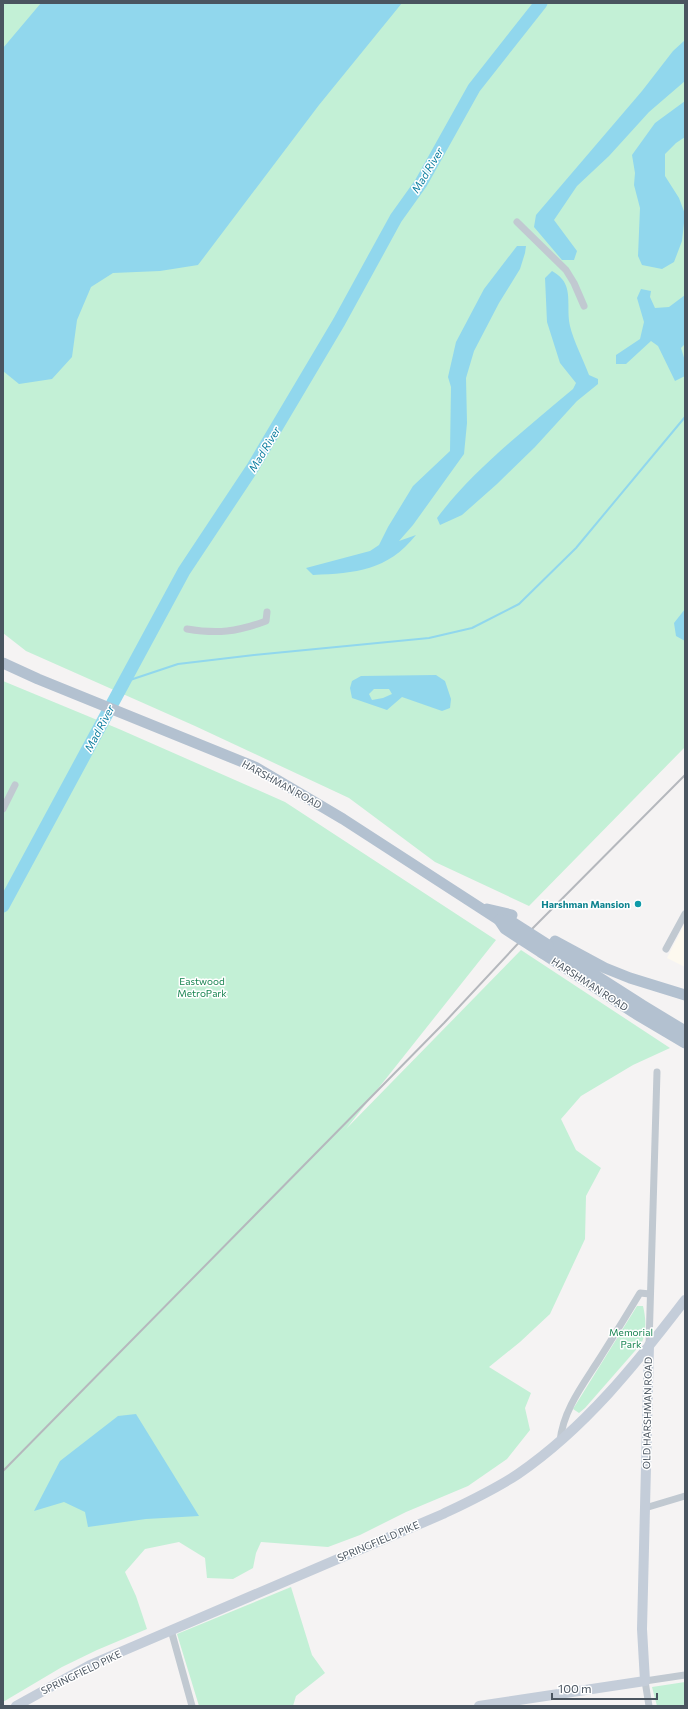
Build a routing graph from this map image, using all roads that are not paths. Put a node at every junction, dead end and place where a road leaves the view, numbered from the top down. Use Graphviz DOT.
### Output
graph roads {
  1 [pos="517,222"];
  2 [pos="584,306"];
  3 [pos="267,612"];
  4 [pos="187,629"];
  5 [pos="3,663"];
  6 [pos="15,785"];
  7 [pos="3,809"];
  8 [pos="477,906"];
  9 [pos="685,914"];
  10 [pos="549,946"];
  11 [pos="666,949"];
  12 [pos="685,995"];
  13 [pos="685,1031"];
  14 [pos="685,1043"];
  15 [pos="658,1072"];
  16 [pos="650,1294"];
  17 [pos="685,1300"];
  18 [pos="648,1346"];
  19 [pos="560,1441"];
  20 [pos="685,1496"];
  21 [pos="645,1508"];
  22 [pos="171,1630"];
  23 [pos="685,1675"];
  24 [pos="645,1681"];
  25 [pos="16,1706"];
  26 [pos="192,1706"];
  27 [pos="479,1706"];
  28 [pos="649,1706"];
  1 -- 2 [label="street"];
  3 -- 4 [label="street"];
  5 -- 8 [label="main road, HARSHMAN ROAD"];
  6 -- 7 [label="street"];
  8 -- 10 [label="main road, HARSHMAN ROAD, bridge"];
  8 -- 10 [label="main road"];
  9 -- 11 [label="street"];
  10 -- 12 [label="main road"];
  10 -- 13 [label="main road, HARSHMAN ROAD"];
  10 -- 14 [label="main road, HARSHMAN ROAD"];
  15 -- 16 [label="street, OLD HARSHMAN ROAD"];
  16 -- 18 [label="street, OLD HARSHMAN ROAD"];
  16 -- 19 [label="street"];
  17 -- 18 [label="main road, SPRINGFIELD PIKE"];
  18 -- 19 [label="main road, SPRINGFIELD PIKE"];
  18 -- 21 [label="main road, OLD HARSHMAN ROAD"];
  19 -- 22 [label="main road, SPRINGFIELD PIKE"];
  20 -- 21 [label="street"];
  21 -- 24 [label="main road, OLD HARSHMAN ROAD"];
  22 -- 25 [label="main road, SPRINGFIELD PIKE"];
  22 -- 26 [label="street"];
  23 -- 24 [label="street"];
  24 -- 27 [label="main road"];
  24 -- 28 [label="street, OLD HARSHMAN ROAD"];
}
